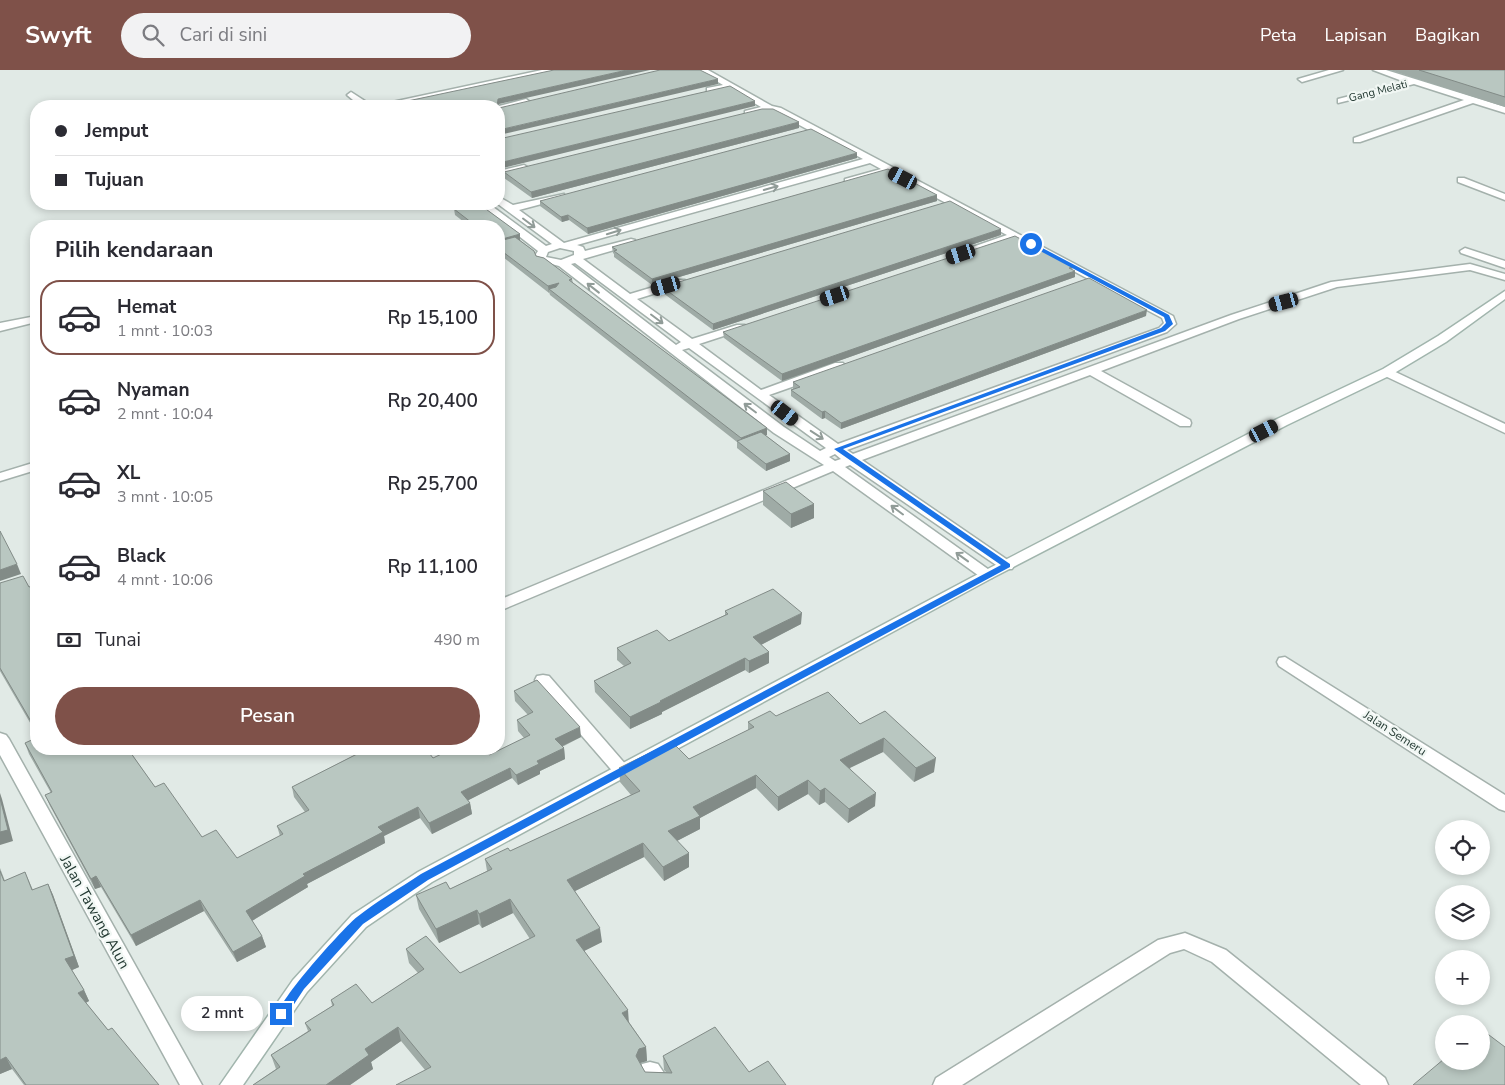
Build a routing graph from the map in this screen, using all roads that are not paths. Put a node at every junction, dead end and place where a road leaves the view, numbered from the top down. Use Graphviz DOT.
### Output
graph roads {
  1 [pos="554,70"];
  2 [pos="702,70"];
  3 [pos="1339,70"];
  4 [pos="1377,70"];
  5 [pos="1302,79"];
  6 [pos="1415,82"];
  7 [pos="731,86"];
  8 [pos="703,92"];
  9 [pos="351,95"];
  10 [pos="357,100"];
  11 [pos="412,100"];
  12 [pos="536,100"];
  13 [pos="1342,100"];
  14 [pos="1473,100"];
  15 [pos="505,107"];
  16 [pos="770,108"];
  17 [pos="1505,110"];
  18 [pos="734,116"];
  19 [pos="813,129"];
  20 [pos="794,134"];
  21 [pos="1357,140"];
  22 [pos="869,160"];
  23 [pos="536,165"];
  24 [pos="887,170"];
  25 [pos="505,173"];
  26 [pos="1461,180"];
  27 [pos="842,183"];
  28 [pos="567,194"];
  29 [pos="1505,197"];
  30 [pos="723,201"];
  31 [pos="951,202"];
  32 [pos="505,204"];
  33 [pos="735,208"];
  34 [pos="932,208"];
  35 [pos="511,209"];
  36 [pos="491,210"];
  37 [pos="504,220"];
  38 [pos="505,221"];
  39 [pos="1016,236"];
  40 [pos="637,240"];
  41 [pos="564,245"];
  42 [pos="544,250"];
  43 [pos="1465,251"];
  44 [pos="950,257"];
  45 [pos="578,258"];
  46 [pos="562,263"];
  47 [pos="1505,265"];
  48 [pos="1093,277"];
  49 [pos="1505,277"];
  50 [pos="695,278"];
  51 [pos="1075,284"];
  52 [pos="1505,294"];
  53 [pos="628,298"];
  54 [pos="30,320"];
  55 [pos="755,322"];
  56 [pos="0,327"];
  57 [pos="690,344"];
  58 [pos="672,349"];
  59 [pos="852,361"];
  60 [pos="1093,372"];
  61 [pos="1386,372"];
  62 [pos="760,394"];
  63 [pos="1185,424"];
  64 [pos="1505,429"];
  65 [pos="838,449"];
  66 [pos="818,456"];
  67 [pos="853,459"];
  68 [pos="834,466"];
  69 [pos="30,468"];
  70 [pos="0,476"];
  71 [pos="885,482"];
  72 [pos="868,488"];
  73 [pos="955,531"];
  74 [pos="936,540"];
  75 [pos="1007,566"];
  76 [pos="987,576"];
  77 [pos="505,603"];
  78 [pos="1285,662"];
  79 [pos="543,680"];
  80 [pos="0,739"];
  81 [pos="621,770"];
  82 [pos="1505,804"];
  83 [pos="191,1085"];
  84 [pos="231,1085"];
  85 [pos="944,1085"];
  86 [pos="1377,1085"];
  1 -- 11 [label="street"];
  2 -- 7 [label="street"];
  3 -- 5 [label="street"];
  4 -- 6 [label="street"];
  6 -- 13 [label="street, Gang Melati"];
  6 -- 14 [label="street"];
  7 -- 8 [label="street"];
  7 -- 16 [label="street"];
  9 -- 10 [label="street"];
  12 -- 15 [label="street"];
  14 -- 17 [label="street"];
  14 -- 21 [label="street"];
  16 -- 18 [label="street"];
  16 -- 19 [label="street"];
  19 -- 20 [label="street"];
  19 -- 22 [label="street"];
  22 -- 24 [label="street"];
  30 -- 22 [label="street, one-way"];
  23 -- 25 [label="street"];
  24 -- 27 [label="street"];
  24 -- 31 [label="street"];
  26 -- 29 [label="street"];
  28 -- 35 [label="street"];
  30 -- 33 [label="street"];
  41 -- 30 [label="street, one-way"];
  31 -- 34 [label="street"];
  31 -- 39 [label="street"];
  32 -- 35 [label="street"];
  35 -- 41 [label="street, one-way"];
  36 -- 37 [label="street"];
  38 -- 42 [label="street"];
  39 -- 44 [label="street"];
  39 -- 48 [label="street"];
  40 -- 45 [label="street"];
  41 -- 42 [label="street"];
  41 -- 45 [label="street"];
  42 -- 46 [label="street"];
  43 -- 47 [label="street"];
  45 -- 46 [label="street"];
  45 -- 53 [label="street"];
  58 -- 46 [label="street, one-way"];
  48 -- 51 [label="street"];
  48 -- 65 [label="street"];
  49 -- 60 [label="street"];
  50 -- 53 [label="street"];
  52 -- 61 [label="street"];
  53 -- 57 [label="street, one-way"];
  54 -- 56 [label="street"];
  55 -- 57 [label="street"];
  57 -- 58 [label="street"];
  57 -- 62 [label="street"];
  66 -- 58 [label="street, one-way"];
  59 -- 62 [label="street"];
  60 -- 63 [label="street"];
  60 -- 67 [label="street"];
  61 -- 64 [label="street"];
  61 -- 75 [label="street"];
  62 -- 65 [label="street, one-way"];
  65 -- 66 [label="street"];
  65 -- 67 [label="street"];
  66 -- 68 [label="street"];
  67 -- 68 [label="street"];
  67 -- 71 [label="street"];
  68 -- 72 [label="street"];
  68 -- 77 [label="street"];
  69 -- 70 [label="street"];
  71 -- 72 [label="street"];
  71 -- 73 [label="street"];
  74 -- 72 [label="street, one-way"];
  73 -- 74 [label="street"];
  73 -- 75 [label="street"];
  76 -- 74 [label="street, one-way"];
  75 -- 76 [label="street"];
  76 -- 81 [label="street"];
  78 -- 82 [label="street, Jalan Semeru"];
  79 -- 81 [label="street"];
  80 -- 83 [label="street, Jalan Tawang Alun"];
  81 -- 84 [label="street"];
  85 -- 86 [label="street"];
}
